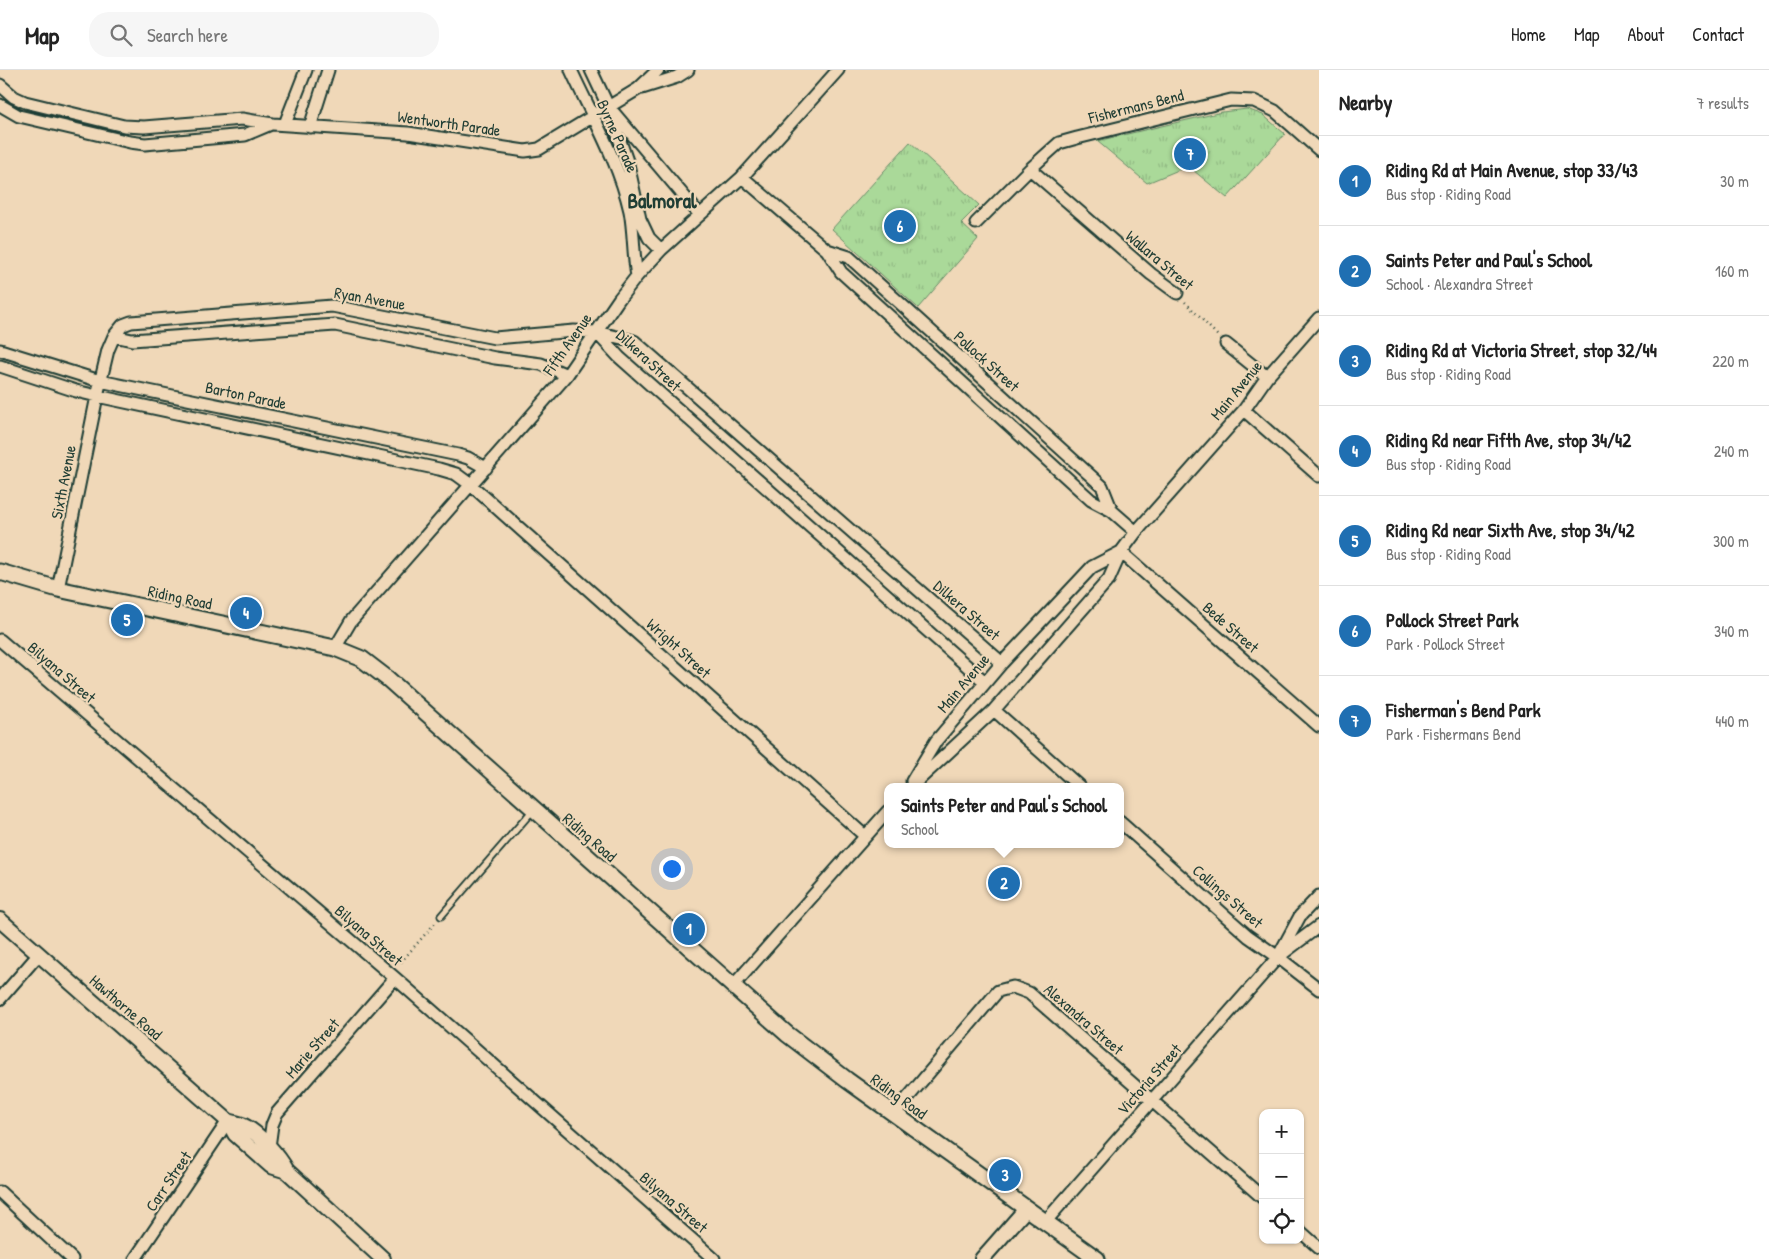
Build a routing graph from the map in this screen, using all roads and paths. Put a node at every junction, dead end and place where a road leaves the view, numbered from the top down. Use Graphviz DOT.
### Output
graph roads {
  1 [pos="306,70"];
  2 [pos="328,70"];
  3 [pos="571,70"];
  4 [pos="591,70"];
  5 [pos="658,70"];
  6 [pos="688,70"];
  7 [pos="838,70"];
  8 [pos="0,84"];
  9 [pos="638,89"];
  10 [pos="0,105"];
  11 [pos="608,106"];
  12 [pos="592,115"];
  13 [pos="279,124"];
  14 [pos="310,127"];
  15 [pos="1319,150"];
  16 [pos="1030,169"];
  17 [pos="742,177"];
  18 [pos="700,215"];
  19 [pos="976,223"];
  20 [pos="661,250"];
  21 [pos="827,250"];
  22 [pos="637,276"];
  23 [pos="1177,293"];
  24 [pos="1319,318"];
  25 [pos="596,332"];
  26 [pos="114,336"];
  27 [pos="1226,344"];
  28 [pos="0,350"];
  29 [pos="0,366"];
  30 [pos="567,375"];
  31 [pos="1267,377"];
  32 [pos="100,381"];
  33 [pos="97,396"];
  34 [pos="1244,410"];
  35 [pos="486,468"];
  36 [pos="1319,476"];
  37 [pos="471,485"];
  38 [pos="1112,511"];
  39 [pos="1136,532"];
  40 [pos="1121,552"];
  41 [pos="0,572"];
  42 [pos="58,589"];
  43 [pos="0,640"];
  44 [pos="335,648"];
  45 [pos="1002,663"];
  46 [pos="985,682"];
  47 [pos="994,710"];
  48 [pos="1319,726"];
  49 [pos="912,783"];
  50 [pos="914,783"];
  51 [pos="1076,783"];
  52 [pos="533,810"];
  53 [pos="884,815"];
  54 [pos="1124,826"];
  55 [pos="865,836"];
  56 [pos="1319,896"];
  57 [pos="441,916"];
  58 [pos="0,920"];
  59 [pos="1319,926"];
  60 [pos="39,954"];
  61 [pos="1278,957"];
  62 [pos="401,962"];
  63 [pos="395,978"];
  64 [pos="733,986"];
  65 [pos="1319,989"];
  66 [pos="0,999"];
  67 [pos="1152,1100"];
  68 [pos="894,1114"];
  69 [pos="228,1121"];
  70 [pos="269,1146"];
  71 [pos="287,1171"];
  72 [pos="0,1192"];
  73 [pos="1259,1194"];
  74 [pos="1026,1209"];
  75 [pos="1046,1222"];
  76 [pos="1304,1235"];
  77 [pos="1319,1248"];
  78 [pos="72,1259"];
  79 [pos="135,1259"];
  80 [pos="383,1259"];
  81 [pos="714,1259"];
  82 [pos="982,1259"];
  83 [pos="1098,1259"];
  1 -- 13 [label="street"];
  2 -- 14 [label="street"];
  3 -- 12 [label="street, Byrne Parade"];
  4 -- 11 [label="street, Byrne Parade"];
  5 -- 9 [label="street"];
  6 -- 9 [label="street"];
  7 -- 17 [label="street, Fifth Avenue"];
  8 -- 13 [label="street, Wentworth Parade"];
  9 -- 11 [label="street, Wentworth Parade"];
  10 -- 13 [label="street, Wentworth Parade"];
  11 -- 12 [label="street, Wentworth Parade"];
  11 -- 18 [label="street, Byrne Parade"];
  11 -- 20 [label="street, Byrne Parade"];
  12 -- 14 [label="street, Wentworth Parade"];
  12 -- 22 [label="street, Byrne Parade"];
  13 -- 14 [label="street, Wentworth Parade"];
  15 -- 16 [label="street, Fishermans Bend"];
  16 -- 19 [label="street, Fishermans Bend"];
  16 -- 23 [label="street, Wallara Street"];
  17 -- 18 [label="street, Fifth Avenue"];
  17 -- 21 [label="street, Pollock Street"];
  18 -- 20 [label="street, Fifth Avenue"];
  20 -- 22 [label="street, Fifth Avenue"];
  21 -- 38 [label="street, Pollock Street"];
  21 -- 38 [label="street, Pollock Street"];
  22 -- 25 [label="street, Fifth Avenue"];
  23 -- 27 [label="path, Wallara Street"];
  24 -- 31 [label="street, Main Avenue"];
  25 -- 26 [label="street, Ryan Avenue"];
  25 -- 30 [label="street, Fifth Avenue"];
  25 -- 45 [label="street, Dilkera Street"];
  25 -- 46 [label="street, Dilkera Street"];
  26 -- 30 [label="street, Ryan Avenue"];
  26 -- 32 [label="street"];
  27 -- 31 [label="street"];
  28 -- 32 [label="street, Barton Parade"];
  29 -- 33 [label="street, Barton Parade"];
  30 -- 35 [label="street, Fifth Avenue"];
  31 -- 34 [label="street, Main Avenue"];
  32 -- 33 [label="street, Sixth Avenue"];
  32 -- 35 [label="street, Barton Parade"];
  33 -- 37 [label="street, Barton Parade"];
  33 -- 42 [label="street, Sixth Avenue"];
  34 -- 36 [label="street"];
  34 -- 39 [label="street, Main Avenue"];
  35 -- 37 [label="street, Fifth Avenue"];
  37 -- 44 [label="street, Fifth Avenue"];
  37 -- 55 [label="street, Wright Street"];
  38 -- 39 [label="street, Pollock Street"];
  39 -- 40 [label="street, Main Avenue"];
  40 -- 45 [label="street, Main Avenue"];
  40 -- 47 [label="street, Main Avenue"];
  40 -- 48 [label="street, Bede Street"];
  41 -- 42 [label="main road, Riding Road"];
  42 -- 44 [label="main road, Riding Road"];
  43 -- 63 [label="street, Bilyana Street"];
  44 -- 52 [label="main road, Riding Road"];
  45 -- 46 [label="street, Main Avenue"];
  46 -- 49 [label="street, Main Avenue"];
  47 -- 50 [label="street, Main Avenue"];
  47 -- 51 [label="street"];
  52 -- 57 [label="lane"];
  52 -- 64 [label="main road, Riding Road"];
  53 -- 55 [label="street"];
  54 -- 61 [label="street, Collings Street"];
  55 -- 64 [label="street"];
  56 -- 61 [label="street, Victoria Street"];
  57 -- 62 [label="path"];
  58 -- 60 [label="street, Hawthorne Road"];
  59 -- 61 [label="street, Victoria Street"];
  60 -- 66 [label="street"];
  60 -- 69 [label="street, Hawthorne Road"];
  61 -- 65 [label="street, Collings Street"];
  61 -- 67 [label="street, Victoria Street"];
  63 -- 70 [label="street, Marie Street"];
  63 -- 81 [label="street, Bilyana Street"];
  64 -- 68 [label="main road, Riding Road"];
  67 -- 68 [label="street, Alexandra Street"];
  67 -- 73 [label="street, Alexandra Street"];
  67 -- 75 [label="street, Victoria Street"];
  68 -- 74 [label="main road, Riding Road"];
  69 -- 70 [label="street, Hawthorne Road"];
  69 -- 71 [label="street, Hawthorne Road"];
  69 -- 79 [label="street, Carr Street"];
  70 -- 71 [label="street, Hawthorne Road"];
  71 -- 80 [label="street, Hawthorne Road"];
  72 -- 78 [label="street"];
  74 -- 75 [label="main road, Riding Road"];
  74 -- 82 [label="street"];
  75 -- 83 [label="main road, Riding Road"];
  76 -- 77 [label="street"];
}
